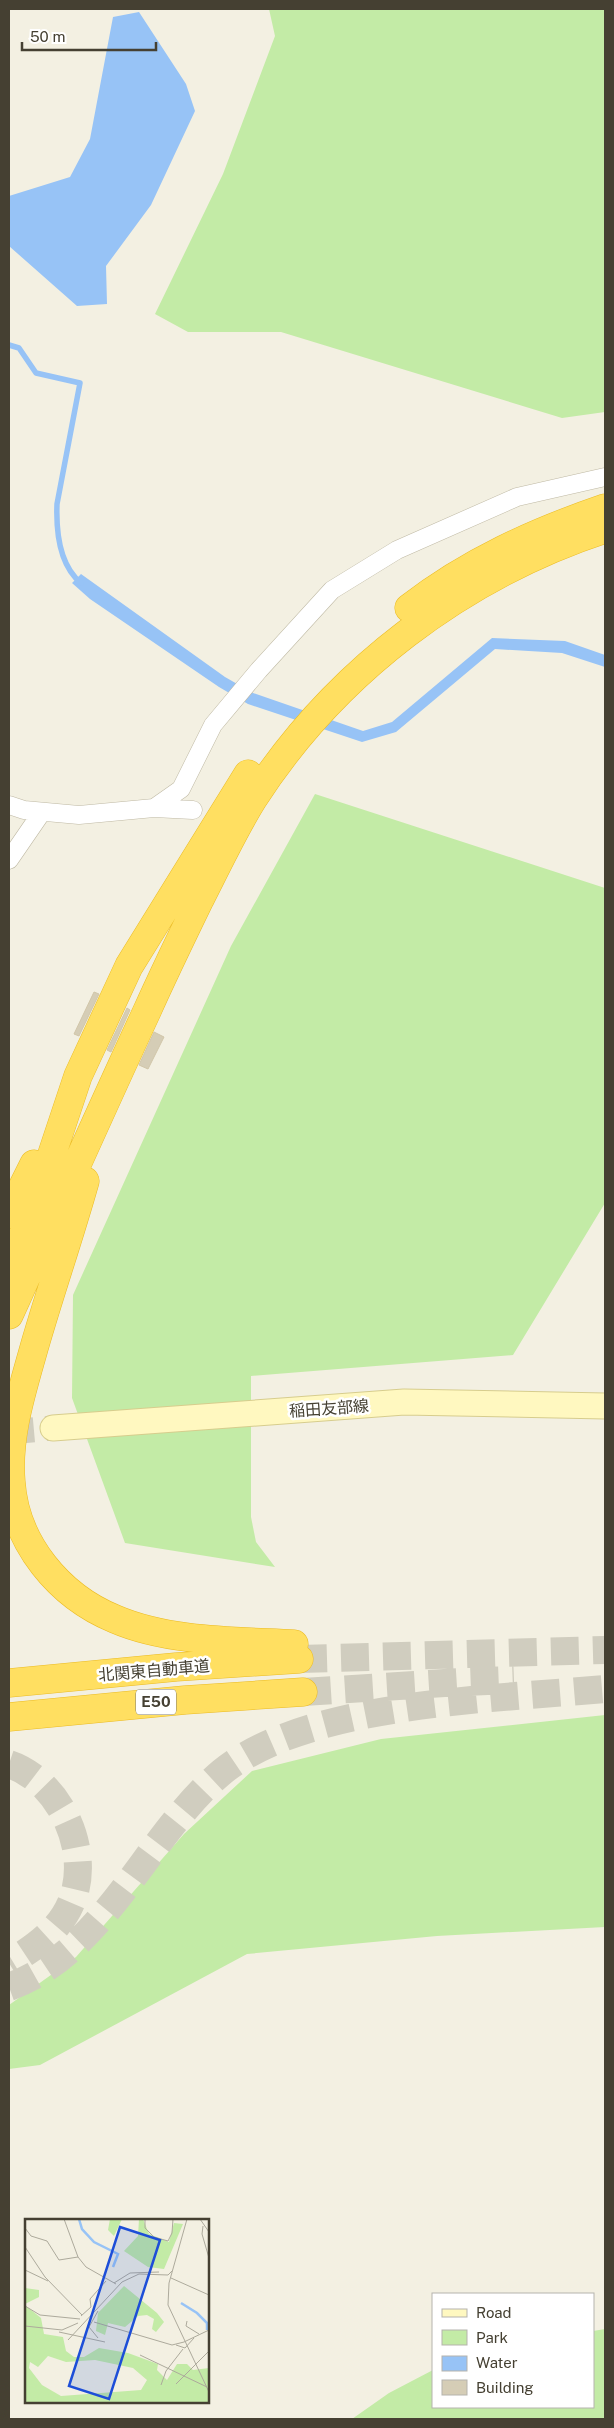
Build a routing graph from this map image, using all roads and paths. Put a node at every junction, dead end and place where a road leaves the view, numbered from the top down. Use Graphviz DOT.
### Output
graph roads {
  1 [pos="605,476"];
  2 [pos="605,508"];
  3 [pos="605,529"];
  4 [pos="9,805"];
  5 [pos="154,808"];
  6 [pos="193,810"];
  7 [pos="42,812"];
  8 [pos="9,860"];
  9 [pos="78,1076"];
  10 [pos="110,1088"];
  11 [pos="9,1214"];
  12 [pos="9,1265"];
  13 [pos="9,1315"];
  14 [pos="605,1406"];
  15 [pos="53,1428"];
  16 [pos="9,1684"];
  17 [pos="304,1692"];
  18 [pos="9,1717"];
  1 -- 5 [label="street"];
  2 -- 9 [label="highway"];
  3 -- 10 [label="highway"];
  4 -- 7 [label="street"];
  5 -- 6 [label="street"];
  5 -- 7 [label="street"];
  7 -- 8 [label="street"];
  9 -- 11 [label="highway"];
  9 -- 12 [label="highway"];
  10 -- 13 [label="highway"];
  10 -- 16 [label="highway, 北関東自動車道 / E50"];
  14 -- 15 [label="main road, 稲田友部線"];
  17 -- 18 [label="highway, 北関東自動車道 / E50"];
}
